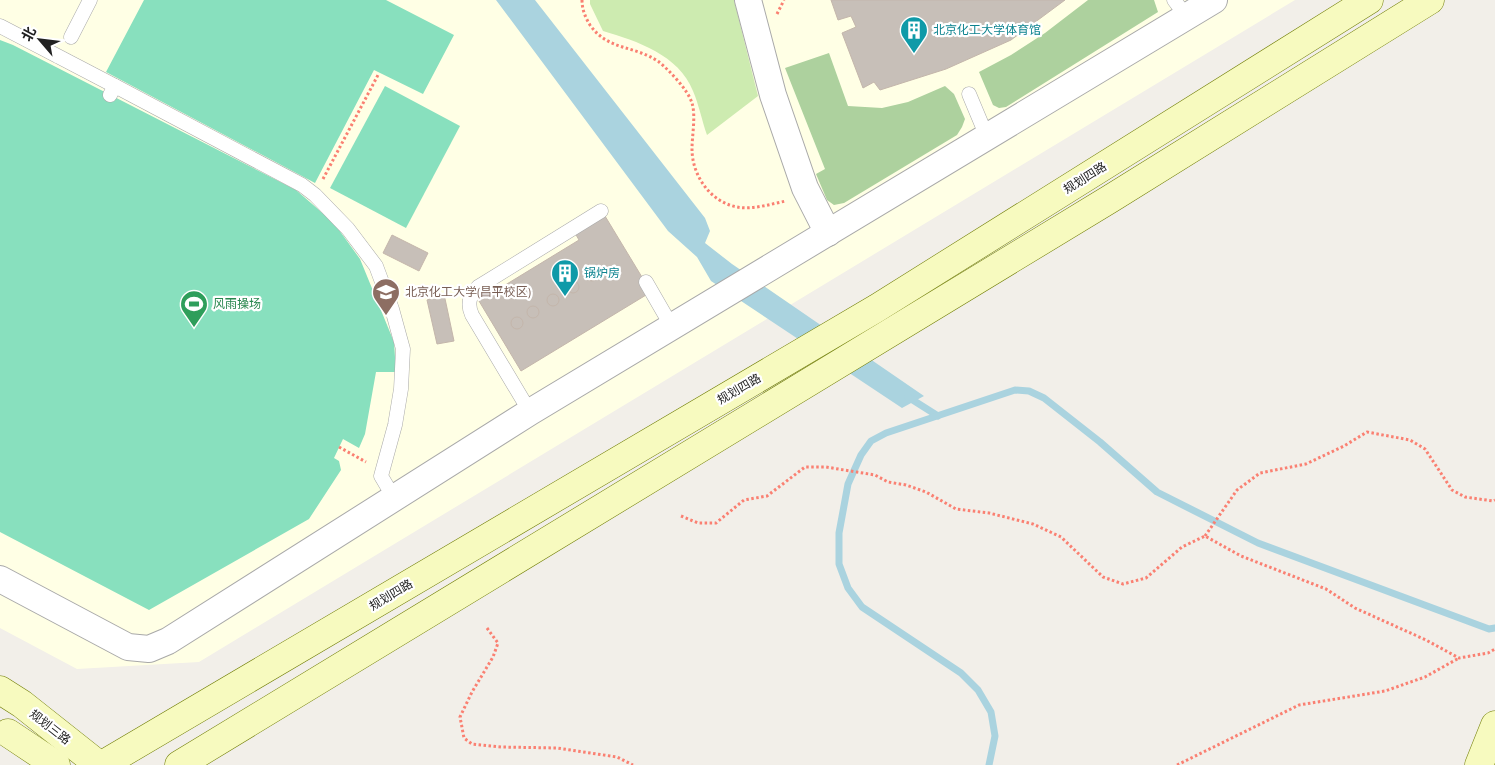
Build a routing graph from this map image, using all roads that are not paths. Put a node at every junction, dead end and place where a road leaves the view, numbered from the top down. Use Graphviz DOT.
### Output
graph roads {
  1 [pos="90,0"];
  2 [pos="748,0"];
  3 [pos="1214,0"];
  4 [pos="1369,0"];
  5 [pos="1430,0"];
  6 [pos="1181,9"];
  7 [pos="0,26"];
  8 [pos="71,36"];
  9 [pos="969,94"];
  10 [pos="987,137"];
  11 [pos="601,211"];
  12 [pos="828,233"];
  13 [pos="646,282"];
  14 [pos="672,326"];
  15 [pos="530,412"];
  16 [pos="394,498"];
  17 [pos="0,579"];
  18 [pos="0,690"];
  19 [pos="1495,725"];
  20 [pos="8,733"];
  21 [pos="56,765"];
  22 [pos="100,765"];
  23 [pos="179,765"];
  24 [pos="1479,765"];
  1 -- 8 [label="lane"];
  2 -- 12 [label="street"];
  3 -- 6 [label="street"];
  4 -- 22 [label="main road, 规划四路"];
  5 -- 23 [label="main road"];
  6 -- 10 [label="street"];
  7 -- 16 [label="lane"];
  9 -- 10 [label="lane"];
  10 -- 12 [label="street"];
  11 -- 15 [label="lane"];
  12 -- 14 [label="street"];
  13 -- 14 [label="lane"];
  14 -- 15 [label="street"];
  15 -- 16 [label="street"];
  16 -- 17 [label="street"];
  18 -- 22 [label="main road, 规划三路"];
  19 -- 24 [label="main road"];
  20 -- 21 [label="main road"];
}
